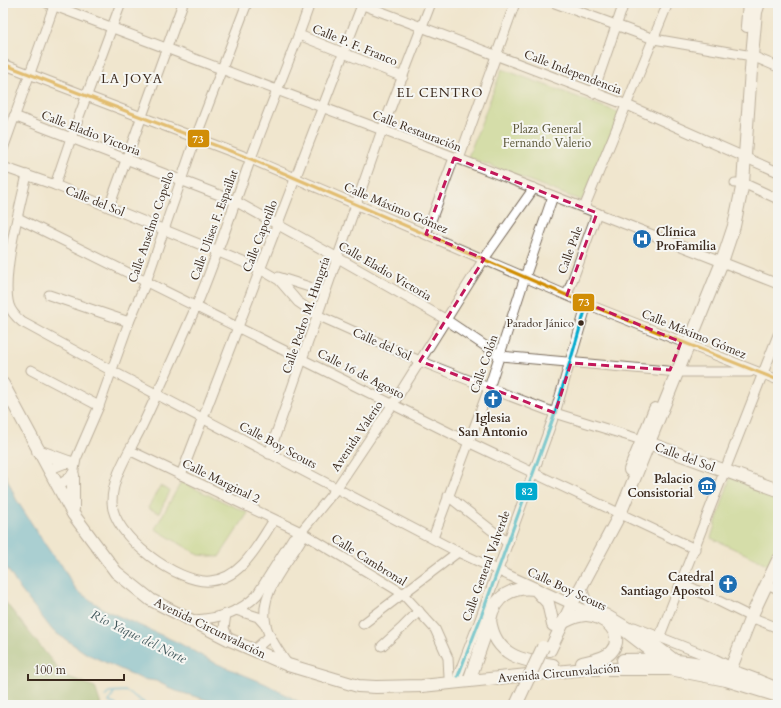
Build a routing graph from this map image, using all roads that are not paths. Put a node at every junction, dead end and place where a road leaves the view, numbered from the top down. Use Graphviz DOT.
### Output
graph roads {
  1 [pos="121,3"];
  2 [pos="183,3"];
  3 [pos="247,3"];
  4 [pos="310,3"];
  5 [pos="430,3"];
  6 [pos="516,3"];
  7 [pos="555,3"];
  8 [pos="624,3"];
  9 [pos="668,3"];
  10 [pos="749,3"];
  11 [pos="759,3"];
  12 [pos="52,4"];
  13 [pos="365,5"];
  14 [pos="616,26"];
  15 [pos="113,28"];
  16 [pos="421,28"];
  17 [pos="299,35"];
  18 [pos="654,40"];
  19 [pos="167,47"];
  20 [pos="343,53"];
  21 [pos="748,55"];
  22 [pos="496,56"];
  23 [pos="3,64"];
  24 [pos="778,67"];
  25 [pos="222,69"];
  26 [pos="30,74"];
  27 [pos="403,77"];
  28 [pos="277,90"];
  29 [pos="592,92"];
  30 [pos="86,96"];
  31 [pos="627,105"];
  32 [pos="323,108"];
  33 [pos="14,116"];
  34 [pos="141,118"];
  35 [pos="382,130"];
  36 [pos="71,138"];
  37 [pos="196,138"];
  38 [pos="3,149"];
  39 [pos="742,155"];
  40 [pos="126,159"];
  41 [pos="251,159"];
  42 [pos="456,159"];
  43 [pos="3,167"];
  44 [pos="778,172"];
  45 [pos="27,175"];
  46 [pos="181,179"];
  47 [pos="295,179"];
  48 [pos="739,183"];
  49 [pos="56,185"];
  50 [pos="534,188"];
  51 [pos="553,196"];
  52 [pos="778,199"];
  53 [pos="235,201"];
  54 [pos="356,204"];
  55 [pos="109,207"];
  56 [pos="584,208"];
  57 [pos="597,213"];
  58 [pos="18,218"];
  59 [pos="277,225"];
  60 [pos="163,230"];
  61 [pos="426,234"];
  62 [pos="216,253"];
  63 [pos="338,258"];
  64 [pos="484,259"];
  65 [pos="719,261"];
  66 [pos="260,269"];
  67 [pos="271,275"];
  68 [pos="525,277"];
  69 [pos="146,282"];
  70 [pos="778,284"];
  71 [pos="326,292"];
  72 [pos="567,295"];
  73 [pos="49,296"];
  74 [pos="587,304"];
  75 [pos="196,307"];
  76 [pos="317,315"];
  77 [pos="445,319"];
  78 [pos="128,322"];
  79 [pos="238,327"];
  80 [pos="778,335"];
  81 [pos="684,343"];
  82 [pos="500,356"];
  83 [pos="720,358"];
  84 [pos="303,359"];
  85 [pos="420,361"];
  86 [pos="571,363"];
  87 [pos="31,370"];
  88 [pos="112,371"];
  89 [pos="674,371"];
  90 [pos="719,371"];
  91 [pos="761,374"];
  92 [pos="778,380"];
  93 [pos="3,384"];
  94 [pos="489,388"];
  95 [pos="157,394"];
  96 [pos="393,404"];
  97 [pos="99,406"];
  98 [pos="555,413"];
  99 [pos="204,419"];
  100 [pos="468,442"];
  101 [pos="646,442"];
  102 [pos="38,451"];
  103 [pos="131,451"];
  104 [pos="269,454"];
  105 [pos="72,460"];
  106 [pos="48,470"];
  107 [pos="725,471"];
  108 [pos="533,472"];
  109 [pos="72,475"];
  110 [pos="181,475"];
  111 [pos="58,486"];
  112 [pos="336,489"];
  113 [pos="778,490"];
  114 [pos="448,496"];
  115 [pos="617,513"];
  116 [pos="73,514"];
  117 [pos="274,520"];
  118 [pos="301,532"];
  119 [pos="433,538"];
  120 [pos="508,543"];
  121 [pos="695,550"];
  122 [pos="458,552"];
  123 [pos="778,560"];
  124 [pos="498,570"];
  125 [pos="682,583"];
  126 [pos="582,585"];
  127 [pos="772,587"];
  128 [pos="535,588"];
  129 [pos="402,593"];
  130 [pos="568,602"];
  131 [pos="236,610"];
  132 [pos="419,611"];
  133 [pos="226,614"];
  134 [pos="603,617"];
  135 [pos="751,617"];
  136 [pos="190,620"];
  137 [pos="490,620"];
  138 [pos="363,624"];
  139 [pos="557,624"];
  140 [pos="266,626"];
  141 [pos="778,628"];
  142 [pos="270,636"];
  143 [pos="228,638"];
  144 [pos="660,638"];
  145 [pos="382,646"];
  146 [pos="546,649"];
  147 [pos="254,650"];
  148 [pos="659,659"];
  149 [pos="582,663"];
  150 [pos="672,664"];
  151 [pos="288,665"];
  152 [pos="553,665"];
  153 [pos="728,672"];
  154 [pos="453,676"];
  155 [pos="470,678"];
  156 [pos="337,679"];
  157 [pos="778,688"];
  158 [pos="778,696"];
  159 [pos="516,705"];
  160 [pos="524,705"];
  1 -- 15 [label="street"];
  2 -- 19 [label="street"];
  3 -- 25 [label="street, Calle Anselmo Copello"];
  4 -- 17 [label="street, Calle Ulises F. Espaillat"];
  5 -- 16 [label="street, Calle Pedro M. Hungría"];
  6 -- 22 [label="street"];
  7 -- 14 [label="street"];
  8 -- 14 [label="street"];
  9 -- 18 [label="street"];
  10 -- 21 [label="main road"];
  11 -- 21 [label="main road"];
  12 -- 15 [label="street, Calle Restauración"];
  12 -- 26 [label="street"];
  13 -- 16 [label="street, Calle Independencia"];
  13 -- 20 [label="street, Calle Capotillo"];
  14 -- 18 [label="street"];
  14 -- 29 [label="street"];
  15 -- 19 [label="street, Calle Restauración"];
  15 -- 30 [label="street"];
  16 -- 22 [label="street, Calle Independencia"];
  16 -- 27 [label="street, Calle Pedro M. Hungría"];
  17 -- 20 [label="street, Calle P. F. Franco"];
  17 -- 28 [label="street, Calle Ulises F. Espaillat"];
  18 -- 21 [label="street"];
  18 -- 31 [label="street"];
  19 -- 25 [label="street, Calle Restauración"];
  19 -- 34 [label="street"];
  20 -- 27 [label="street, Calle P. F. Franco"];
  20 -- 32 [label="street, Calle Capotillo"];
  21 -- 24 [label="street"];
  21 -- 39 [label="main road"];
  22 -- 29 [label="street, Calle Independencia"];
  22 -- 42 [label="street"];
  23 -- 26 [label="street, Calle Máximo Gómez"];
  25 -- 28 [label="street, Calle Restauración"];
  25 -- 37 [label="street, Calle Anselmo Copello"];
  26 -- 30 [label="street, Calle Máximo Gómez"];
  26 -- 33 [label="street"];
  27 -- 35 [label="street, Calle Pedro M. Hungría"];
  28 -- 32 [label="street, Calle Restauración"];
  28 -- 41 [label="street, Calle Ulises F. Espaillat"];
  29 -- 31 [label="street, Calle Independencia"];
  30 -- 34 [label="street, Calle Máximo Gómez"];
  30 -- 36 [label="street"];
  31 -- 39 [label="street, Calle Independencia"];
  31 -- 56 [label="street"];
  32 -- 35 [label="street, Calle Restauración"];
  32 -- 47 [label="street, Calle Capotillo"];
  33 -- 36 [label="street, Calle Eladio Victoria"];
  33 -- 38 [label="street"];
  34 -- 37 [label="street, Calle Máximo Gómez"];
  34 -- 40 [label="street"];
  35 -- 42 [label="street, Calle Restauración"];
  35 -- 54 [label="street, Calle Pedro M. Hungría"];
  36 -- 40 [label="street, Calle Eladio Victoria"];
  36 -- 49 [label="street"];
  37 -- 41 [label="street, Calle Máximo Gómez"];
  37 -- 46 [label="street, Calle Anselmo Copello"];
  39 -- 44 [label="street, Calle Independencia"];
  39 -- 48 [label="main road"];
  40 -- 46 [label="street, Calle Eladio Victoria"];
  40 -- 55 [label="street"];
  41 -- 47 [label="street, Calle Máximo Gómez"];
  41 -- 53 [label="street, Calle Ulises F. Espaillat"];
  42 -- 50 [label="street, Calle Restauración"];
  42 -- 61 [label="street"];
  43 -- 45 [label="street, Calle del Sol"];
  45 -- 49 [label="street, Calle del Sol"];
  45 -- 58 [label="street, Calle Boy Scouts"];
  46 -- 53 [label="street, Calle Eladio Victoria"];
  46 -- 60 [label="street, Calle Anselmo Copello"];
  47 -- 54 [label="street, Calle Máximo Gómez"];
  47 -- 59 [label="street, Calle Capotillo"];
  48 -- 52 [label="street"];
  48 -- 65 [label="main road"];
  49 -- 55 [label="street, Calle del Sol"];
  50 -- 51 [label="street, Calle Restauración"];
  50 -- 64 [label="street, Avenida Valerio"];
  51 -- 56 [label="street, Calle Restauración"];
  51 -- 68 [label="street, Calle Colón"];
  53 -- 59 [label="street, Calle Eladio Victoria"];
  53 -- 62 [label="street, Calle Ulises F. Espaillat"];
  54 -- 61 [label="street, Calle Máximo Gómez"];
  54 -- 63 [label="street, Calle Pedro M. Hungría"];
  55 -- 60 [label="street, Calle del Sol"];
  56 -- 57 [label="street, Calle Restauración"];
  57 -- 65 [label="street, Calle Restauración"];
  57 -- 72 [label="street, Calle Pale"];
  58 -- 69 [label="street, Calle 16 de Agosto"];
  58 -- 88 [label="street, Calle Boy Scouts"];
  59 -- 63 [label="street, Calle Eladio Victoria"];
  59 -- 66 [label="street, Calle Capotillo"];
  60 -- 62 [label="street, Calle del Sol"];
  60 -- 69 [label="street, Calle Anselmo Copello"];
  61 -- 64 [label="street, Calle Máximo Gómez"];
  62 -- 66 [label="street, Calle del Sol"];
  62 -- 75 [label="street, Calle Ulises F. Espaillat"];
  63 -- 71 [label="street, Calle Pedro M. Hungría"];
  63 -- 77 [label="street, Calle Eladio Victoria"];
  64 -- 68 [label="street, Calle Máximo Gómez"];
  64 -- 77 [label="street, Avenida Valerio"];
  65 -- 70 [label="street, Calle Restauración"];
  65 -- 81 [label="main road"];
  66 -- 67 [label="street, Calle del Sol"];
  66 -- 79 [label="street, Calle Capotillo"];
  67 -- 71 [label="street"];
  67 -- 76 [label="street, Calle del Sol"];
  68 -- 72 [label="street, Calle Máximo Gómez"];
  68 -- 82 [label="street, Calle Colón"];
  69 -- 75 [label="street, Calle 16 de Agosto"];
  69 -- 78 [label="street, Calle Anselmo Copello"];
  71 -- 76 [label="street, Calle Pedro M. Hungría"];
  72 -- 74 [label="street, Calle Máximo Gómez"];
  73 -- 78 [label="street"];
  74 -- 81 [label="street, Calle Máximo Gómez"];
  74 -- 86 [label="street, Calle General Valverde"];
  75 -- 79 [label="street, Calle 16 de Agosto"];
  75 -- 95 [label="street, Calle Ulises F. Espaillat"];
  76 -- 84 [label="street, Calle Pedro M. Hungría"];
  76 -- 85 [label="street, Calle del Sol"];
  77 -- 82 [label="street, Calle Eladio Victoria"];
  77 -- 85 [label="street, Avenida Valerio"];
  78 -- 88 [label="street, Calle Anselmo Copello"];
  79 -- 84 [label="street, Calle 16 de Agosto"];
  79 -- 99 [label="street, Calle Capotillo"];
  80 -- 91 [label="street"];
  81 -- 83 [label="street, Calle Máximo Gómez"];
  81 -- 89 [label="main road"];
  82 -- 86 [label="street, Calle Eladio Victoria"];
  82 -- 94 [label="street, Calle Colón"];
  83 -- 90 [label="street"];
  83 -- 91 [label="street, Calle Máximo Gómez"];
  84 -- 96 [label="street, Calle 16 de Agosto"];
  84 -- 104 [label="street, Calle Pedro M. Hungría"];
  85 -- 94 [label="street, Calle del Sol"];
  85 -- 96 [label="street, Avenida Valerio"];
  86 -- 89 [label="street, Calle Eladio Victoria"];
  86 -- 98 [label="street, Calle General Valverde"];
  87 -- 97 [label="street"];
  88 -- 95 [label="street, Calle Boy Scouts"];
  88 -- 97 [label="street, Calle Anselmo Copello"];
  89 -- 90 [label="street, Calle Eladio Victoria"];
  89 -- 101 [label="main road"];
  90 -- 91 [label="street, Calle Eladio Victoria"];
  91 -- 92 [label="street, Calle Máximo Gómez"];
  91 -- 107 [label="street"];
  93 -- 102 [label="main road, Avenida Circunvalación"];
  94 -- 98 [label="street, Calle del Sol"];
  94 -- 100 [label="street, Calle Colón"];
  95 -- 99 [label="street, Calle Boy Scouts"];
  95 -- 103 [label="street, Calle Ulises F. Espaillat"];
  96 -- 100 [label="street, Calle 16 de Agosto"];
  96 -- 112 [label="street, Avenida Valerio"];
  97 -- 105 [label="street, Calle Anselmo Copello"];
  98 -- 101 [label="street, Calle del Sol"];
  98 -- 108 [label="street, Calle General Valverde"];
  99 -- 104 [label="street, Calle Boy Scouts"];
  99 -- 110 [label="street, Calle Capotillo"];
  100 -- 108 [label="street, Calle 16 de Agosto"];
  100 -- 114 [label="street, Calle Colón"];
  101 -- 107 [label="main road, Calle del Sol"];
  101 -- 115 [label="main road"];
  102 -- 105 [label="main road"];
  102 -- 106 [label="main road, Avenida Circunvalación"];
  103 -- 110 [label="street, Calle Marginal 2"];
  103 -- 117 [label="street, Calle Ulises F. Espaillat"];
  104 -- 112 [label="street, Calle Boy Scouts"];
  105 -- 106 [label="street"];
  105 -- 109 [label="street, Calle Anselmo Copello"];
  106 -- 111 [label="main road, Avenida Circunvalación"];
  107 -- 113 [label="main road, Calle del Sol"];
  107 -- 121 [label="street"];
  108 -- 115 [label="street, Calle 16 de Agosto"];
  108 -- 120 [label="street, Calle General Valverde"];
  109 -- 111 [label="street"];
  109 -- 116 [label="main road"];
  110 -- 117 [label="street, Calle Marginal 2"];
  111 -- 116 [label="main road, Avenida Circunvalación"];
  112 -- 118 [label="street, Avenida Valerio"];
  112 -- 119 [label="street, Calle Boy Scouts"];
  114 -- 119 [label="street, Calle Colón"];
  114 -- 120 [label="street"];
  115 -- 121 [label="street, Calle 16 de Agosto"];
  115 -- 126 [label="main road"];
  115 -- 130 [label="main road"];
  116 -- 136 [label="main road, Avenida Circunvalación"];
  117 -- 118 [label="street, Calle Marginal 2"];
  118 -- 129 [label="street, Calle Cambronal"];
  118 -- 131 [label="street, Avenida Valerio"];
  118 -- 140 [label="street, Avenida Valerio"];
  119 -- 122 [label="street, Calle Boy Scouts"];
  120 -- 124 [label="street, Calle General Valverde"];
  121 -- 125 [label="street"];
  122 -- 124 [label="street, Calle Boy Scouts"];
  122 -- 129 [label="street"];
  123 -- 127 [label="main road"];
  124 -- 128 [label="street, Calle Boy Scouts"];
  124 -- 154 [label="street, Calle General Valverde"];
  125 -- 135 [label="street"];
  125 -- 144 [label="street"];
  126 -- 130 [label="main road"];
  126 -- 134 [label="street, Calle Boy Scouts"];
  127 -- 135 [label="main road"];
  128 -- 130 [label="street, Calle Boy Scouts"];
  128 -- 137 [label="main road"];
  128 -- 139 [label="main road"];
  129 -- 132 [label="street, Calle Cambronal"];
  129 -- 138 [label="street"];
  130 -- 134 [label="street, Calle Boy Scouts"];
  130 -- 139 [label="main road"];
  131 -- 133 [label="street, Avenida Valerio"];
  131 -- 140 [label="street"];
  132 -- 145 [label="street"];
  132 -- 154 [label="street, Calle Cambronal"];
  133 -- 136 [label="street, Avenida Valerio"];
  133 -- 143 [label="street"];
  134 -- 139 [label="main road"];
  134 -- 144 [label="street, Calle Boy Scouts"];
  134 -- 148 [label="street, Calle Boy Scouts"];
  134 -- 149 [label="main road"];
  134 -- 150 [label="main road"];
  135 -- 141 [label="street"];
  135 -- 153 [label="main road"];
  136 -- 143 [label="main road, Avenida Circunvalación"];
  137 -- 152 [label="main road"];
  137 -- 155 [label="main road"];
  139 -- 146 [label="main road"];
  140 -- 142 [label="street, Avenida Valerio"];
  142 -- 147 [label="street"];
  142 -- 151 [label="street, Avenida Valerio"];
  143 -- 147 [label="main road, Avenida Circunvalación"];
  144 -- 153 [label="street, Calle Boy Scouts"];
  146 -- 159 [label="main road, bridge"];
  146 -- 160 [label="main road"];
  147 -- 151 [label="main road, Avenida Circunvalación"];
  148 -- 149 [label="main road, Avenida Circunvalación"];
  148 -- 150 [label="main road, Avenida Circunvalación"];
  149 -- 152 [label="main road, Avenida Circunvalación"];
  150 -- 153 [label="main road, Avenida Circunvalación"];
  150 -- 155 [label="main road, Avenida Circunvalación"];
  151 -- 156 [label="main road, Avenida Circunvalación"];
  152 -- 155 [label="main road, Avenida Circunvalación"];
  153 -- 157 [label="main road, Avenida Circunvalación"];
  153 -- 158 [label="main road, Avenida Circunvalación"];
  154 -- 155 [label="main road, Avenida Circunvalación"];
  154 -- 156 [label="main road, Avenida Circunvalación"];
  155 -- 156 [label="main road, Avenida Circunvalación"];
}
